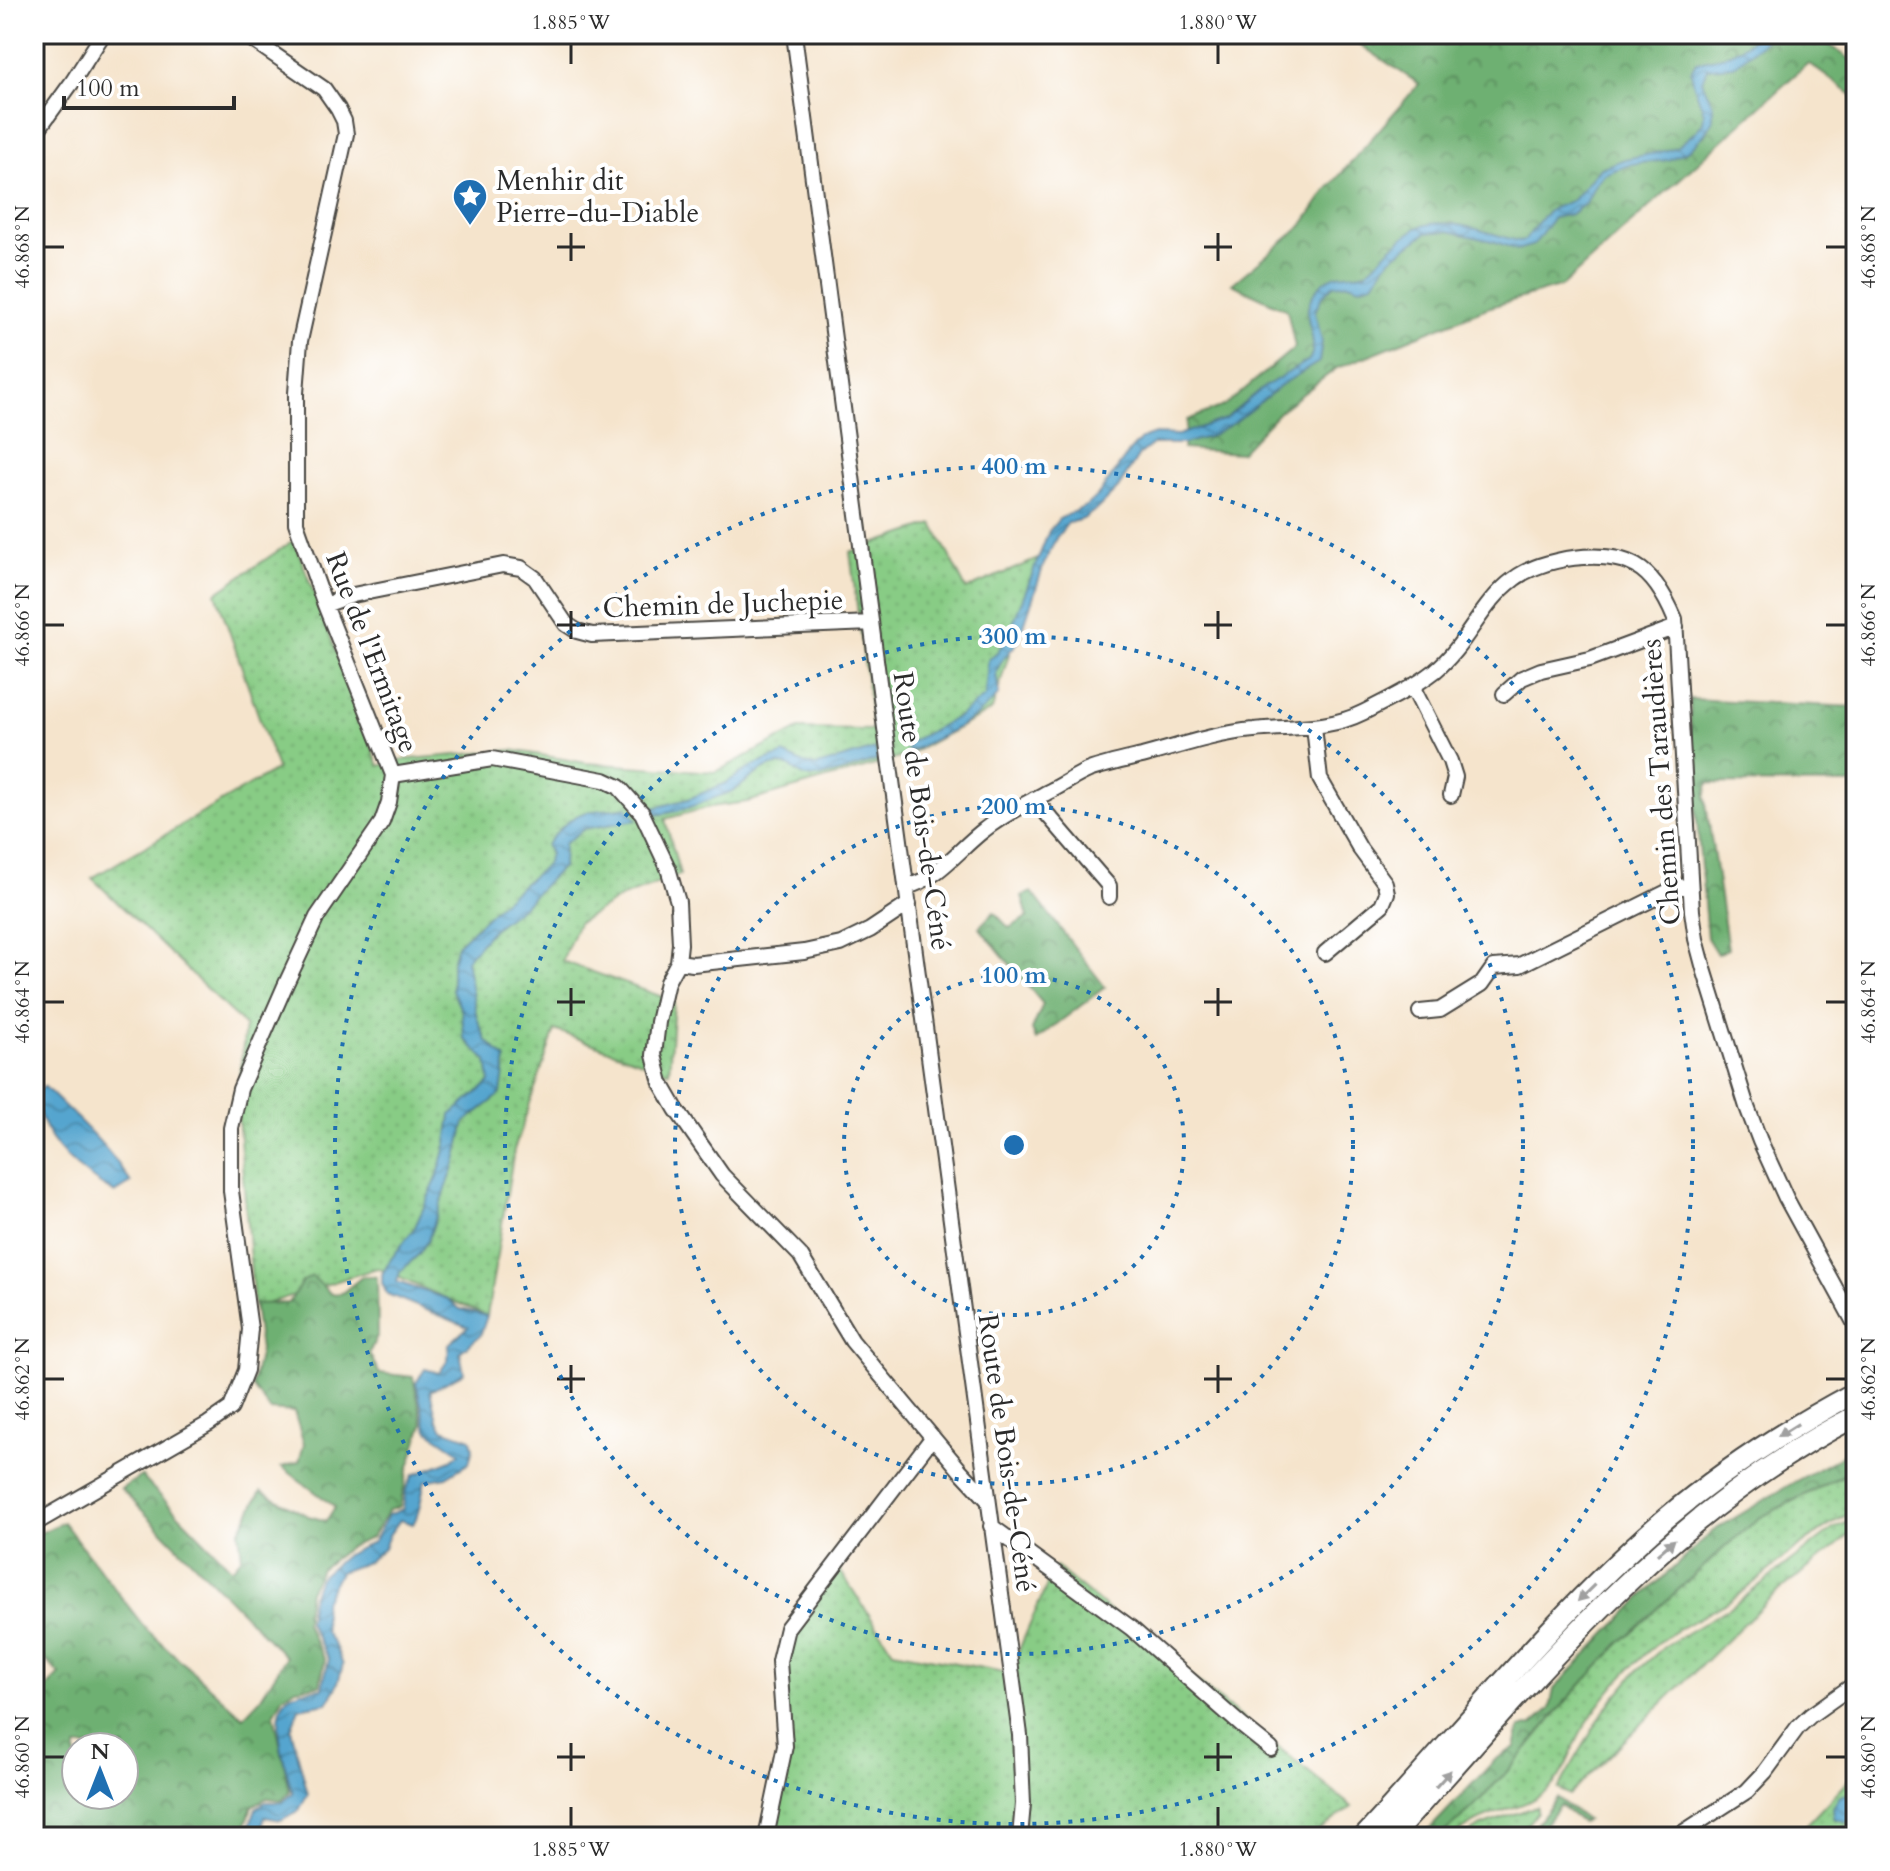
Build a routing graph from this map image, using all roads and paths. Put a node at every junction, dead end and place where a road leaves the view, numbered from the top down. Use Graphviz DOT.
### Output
graph roads {
  1 [pos="103,34"];
  2 [pos="244,34"];
  3 [pos="794,34"];
  4 [pos="34,135"];
  5 [pos="325,605"];
  6 [pos="871,623"];
  7 [pos="1676,627"];
  8 [pos="1412,686"];
  9 [pos="1504,694"];
  10 [pos="1314,727"];
  11 [pos="393,775"];
  12 [pos="1451,795"];
  13 [pos="1034,799"];
  14 [pos="1690,886"];
  15 [pos="906,887"];
  16 [pos="1109,897"];
  17 [pos="909,904"];
  18 [pos="1325,953"];
  19 [pos="678,962"];
  20 [pos="1420,1012"];
  21 [pos="1856,1326"];
  22 [pos="1856,1392"];
  23 [pos="1856,1416"];
  24 [pos="932,1438"];
  25 [pos="987,1499"];
  26 [pos="34,1524"];
  27 [pos="991,1526"];
  28 [pos="1856,1683"];
  29 [pos="1271,1749"];
  30 [pos="1386,1828"];
  31 [pos="1021,1836"];
  32 [pos="766,1837"];
  33 [pos="1353,1837"];
  34 [pos="1364,1837"];
  35 [pos="1676,1837"];
  1 -- 4 [label="street"];
  2 -- 5 [label="street, Rue de l'Ermitage"];
  3 -- 6 [label="street, Route de Bois-de-Céné"];
  5 -- 6 [label="street, Chemin de Juchepie"];
  5 -- 11 [label="street, Rue de l'Ermitage"];
  6 -- 15 [label="street, Route de Bois-de-Céné"];
  7 -- 8 [label="street, Chemin des Taraudières"];
  7 -- 9 [label="street"];
  7 -- 14 [label="street, Chemin des Taraudières"];
  8 -- 10 [label="street, Chemin des Taraudières"];
  8 -- 12 [label="street"];
  10 -- 13 [label="street, Chemin des Taraudières"];
  10 -- 18 [label="street"];
  11 -- 19 [label="street"];
  11 -- 26 [label="street, Rue de l'Ermitage"];
  13 -- 15 [label="street, Chemin des Taraudières"];
  13 -- 16 [label="street"];
  14 -- 20 [label="street"];
  14 -- 21 [label="street, Chemin des Taraudières"];
  15 -- 17 [label="street, Route de Bois-de-Céné"];
  17 -- 19 [label="street"];
  17 -- 25 [label="street, Route de Bois-de-Céné"];
  19 -- 24 [label="street"];
  22 -- 30 [label="highway, one-way"];
  30 -- 23 [label="highway, one-way"];
  24 -- 25 [label="street"];
  24 -- 32 [label="street"];
  25 -- 27 [label="street, Route de Bois-de-Céné"];
  27 -- 29 [label="street"];
  27 -- 31 [label="street, Route de Bois-de-Céné"];
  28 -- 35 [label="street"];
  30 -- 33 [label="highway"];
  30 -- 34 [label="highway"];
}
